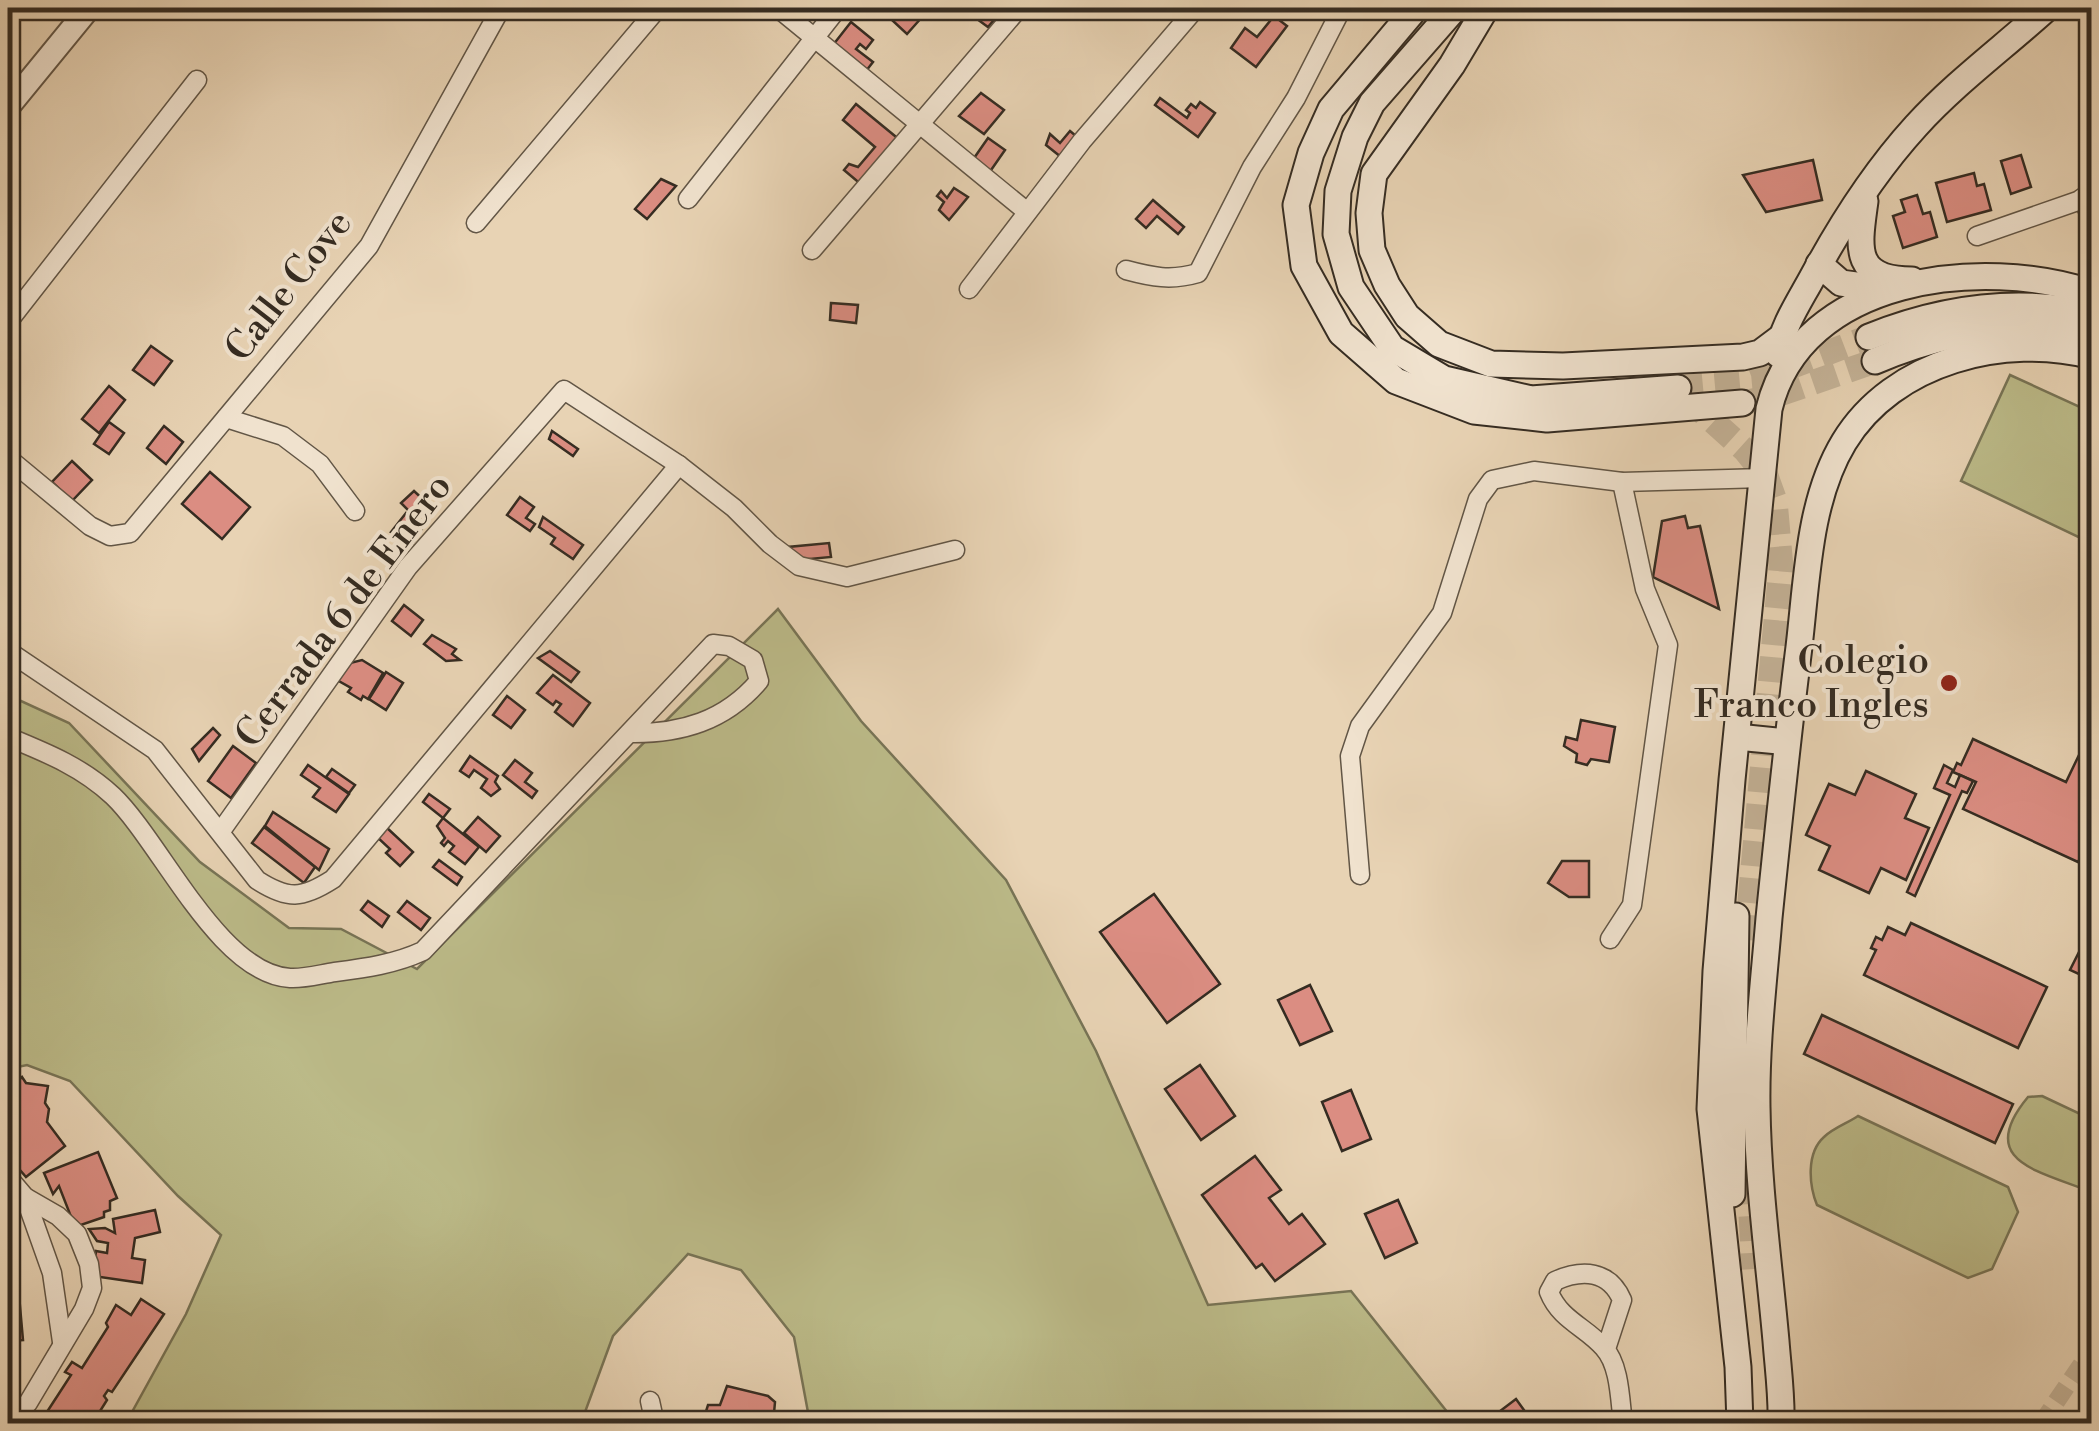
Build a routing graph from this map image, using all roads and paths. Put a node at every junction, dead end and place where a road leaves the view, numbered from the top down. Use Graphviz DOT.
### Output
graph roads {
  1 [pos="89,8"];
  2 [pos="501,8"];
  3 [pos="658,8"];
  4 [pos="778,8"];
  5 [pos="838,8"];
  6 [pos="1019,8"];
  7 [pos="1196,8"];
  8 [pos="1342,8"];
  9 [pos="1416,8"];
  10 [pos="1456,8"];
  11 [pos="1474,8"];
  12 [pos="1486,8"];
  13 [pos="2047,8"];
  14 [pos="814,37"];
  15 [pos="197,80"];
  16 [pos="8,107"];
  17 [pos="921,124"];
  18 [pos="1866,188"];
  19 [pos="2087,197"];
  20 [pos="688,198"];
  21 [pos="1026,212"];
  22 [pos="2092,219"];
  23 [pos="476,223"];
  24 [pos="1976,236"];
  25 [pos="812,250"];
  26 [pos="1819,264"];
  27 [pos="1126,270"];
  28 [pos="1942,280"];
  29 [pos="969,289"];
  30 [pos="1890,290"];
  31 [pos="2091,298"];
  32 [pos="8,322"];
  33 [pos="2092,336"];
  34 [pos="1780,338"];
  35 [pos="2092,356"];
  36 [pos="1640,380"];
  37 [pos="1775,384"];
  38 [pos="1675,398"];
  39 [pos="1742,403"];
  40 [pos="1710,414"];
  41 [pos="226,418"];
  42 [pos="8,458"];
  43 [pos="679,464"];
  44 [pos="1764,478"];
  45 [pos="1622,482"];
  46 [pos="355,511"];
  47 [pos="955,550"];
  48 [pos="8,651"];
  49 [pos="630,733"];
  50 [pos="8,737"];
  51 [pos="1736,737"];
  52 [pos="1787,742"];
  53 [pos="221,831"];
  54 [pos="1360,874"];
  55 [pos="1736,916"];
  56 [pos="1610,939"];
  57 [pos="8,1177"];
  58 [pos="25,1198"];
  59 [pos="1726,1258"];
  60 [pos="1754,1269"];
  61 [pos="62,1342"];
  62 [pos="1606,1349"];
  63 [pos="650,1401"];
  64 [pos="8,1424"];
  65 [pos="655,1424"];
  66 [pos="1623,1424"];
  67 [pos="1740,1424"];
  68 [pos="1767,1424"];
  69 [pos="1781,1424"];
  1 -- 16 [label="street"];
  2 -- 41 [label="street, Calle Cove"];
  3 -- 23 [label="street"];
  4 -- 14 [label="street"];
  5 -- 14 [label="street"];
  6 -- 17 [label="street"];
  7 -- 21 [label="street"];
  8 -- 27 [label="street"];
  9 -- 38 [label="main road"];
  10 -- 38 [label="main road"];
  11 -- 36 [label="main road"];
  12 -- 34 [label="main road"];
  13 -- 18 [label="main road"];
  14 -- 17 [label="street"];
  14 -- 20 [label="street"];
  15 -- 32 [label="street"];
  17 -- 21 [label="street"];
  17 -- 25 [label="street"];
  18 -- 26 [label="main road"];
  18 -- 28 [label="main road"];
  19 -- 22 [label="street"];
  19 -- 24 [label="street"];
  21 -- 29 [label="street"];
  26 -- 30 [label="main road"];
  26 -- 34 [label="main road"];
  28 -- 30 [label="main road"];
  28 -- 31 [label="main road"];
  30 -- 37 [label="main road"];
  31 -- 33 [label="main road"];
  34 -- 37 [label="main road"];
  35 -- 52 [label="main road"];
  37 -- 44 [label="main road"];
  38 -- 39 [label="main road"];
  38 -- 40 [label="main road"];
  41 -- 42 [label="street, Calle Cove"];
  41 -- 46 [label="street"];
  43 -- 47 [label="street"];
  43 -- 53 [label="street"];
  43 -- 53 [label="street, Cerrada 6 de Enero"];
  44 -- 45 [label="street"];
  44 -- 51 [label="main road"];
  45 -- 54 [label="street"];
  45 -- 56 [label="street"];
  48 -- 53 [label="street"];
  49 -- 49 [label="street"];
  49 -- 50 [label="street"];
  51 -- 52 [label="main road"];
  51 -- 59 [label="main road"];
  52 -- 69 [label="main road"];
  55 -- 59 [label="main road"];
  57 -- 58 [label="street"];
  58 -- 61 [label="street"];
  58 -- 61 [label="street"];
  59 -- 67 [label="main road"];
  60 -- 68 [label="main road"];
  61 -- 64 [label="street"];
  62 -- 62 [label="street"];
  62 -- 66 [label="street"];
  63 -- 65 [label="street"];
}
